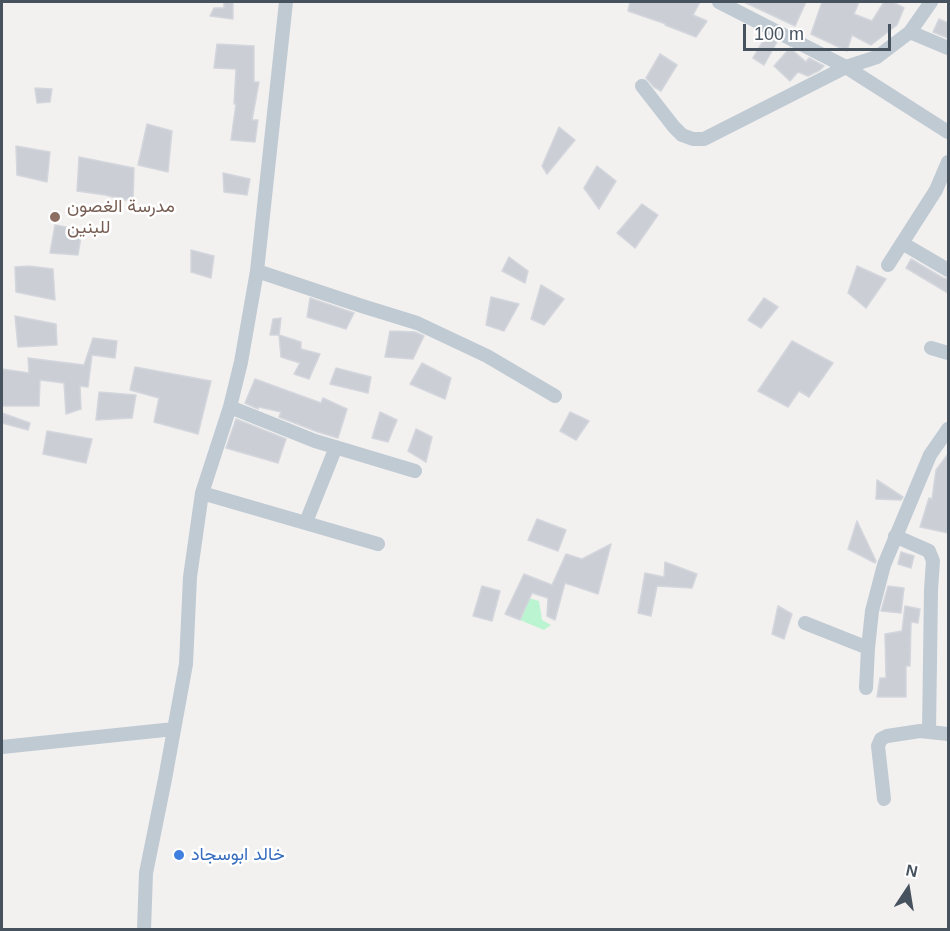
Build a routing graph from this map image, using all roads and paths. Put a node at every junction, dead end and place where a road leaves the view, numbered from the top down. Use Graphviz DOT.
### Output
graph roads {
  1 [pos="286,2"];
  2 [pos="719,2"];
  3 [pos="931,2"];
  4 [pos="910,32"];
  5 [pos="948,48"];
  6 [pos="846,67"];
  7 [pos="642,86"];
  8 [pos="948,132"];
  9 [pos="948,162"];
  10 [pos="942,193"];
  11 [pos="902,243"];
  12 [pos="888,265"];
  13 [pos="948,270"];
  14 [pos="257,271"];
  15 [pos="931,348"];
  16 [pos="948,353"];
  17 [pos="555,396"];
  18 [pos="230,407"];
  19 [pos="948,429"];
  20 [pos="336,447"];
  21 [pos="415,471"];
  22 [pos="202,493"];
  23 [pos="306,522"];
  24 [pos="895,536"];
  25 [pos="378,544"];
  26 [pos="805,623"];
  27 [pos="868,648"];
  28 [pos="866,688"];
  29 [pos="174,729"];
  30 [pos="929,732"];
  31 [pos="948,734"];
  32 [pos="2,747"];
  33 [pos="884,799"];
  34 [pos="144,930"];
  1 -- 14 [label="street"];
  2 -- 6 [label="street"];
  3 -- 4 [label="street"];
  4 -- 5 [label="street"];
  4 -- 6 [label="street"];
  6 -- 7 [label="street"];
  6 -- 8 [label="street"];
  9 -- 10 [label="street"];
  10 -- 11 [label="street"];
  11 -- 12 [label="street"];
  11 -- 13 [label="street"];
  14 -- 17 [label="street"];
  14 -- 18 [label="street"];
  15 -- 16 [label="street"];
  18 -- 20 [label="street"];
  18 -- 22 [label="street"];
  19 -- 24 [label="street"];
  20 -- 21 [label="street"];
  20 -- 23 [label="street"];
  22 -- 23 [label="street"];
  22 -- 29 [label="street"];
  23 -- 25 [label="street"];
  24 -- 27 [label="street"];
  24 -- 30 [label="street"];
  26 -- 27 [label="street"];
  27 -- 28 [label="street"];
  29 -- 32 [label="street"];
  29 -- 34 [label="street"];
  30 -- 31 [label="street"];
  30 -- 33 [label="street"];
}
